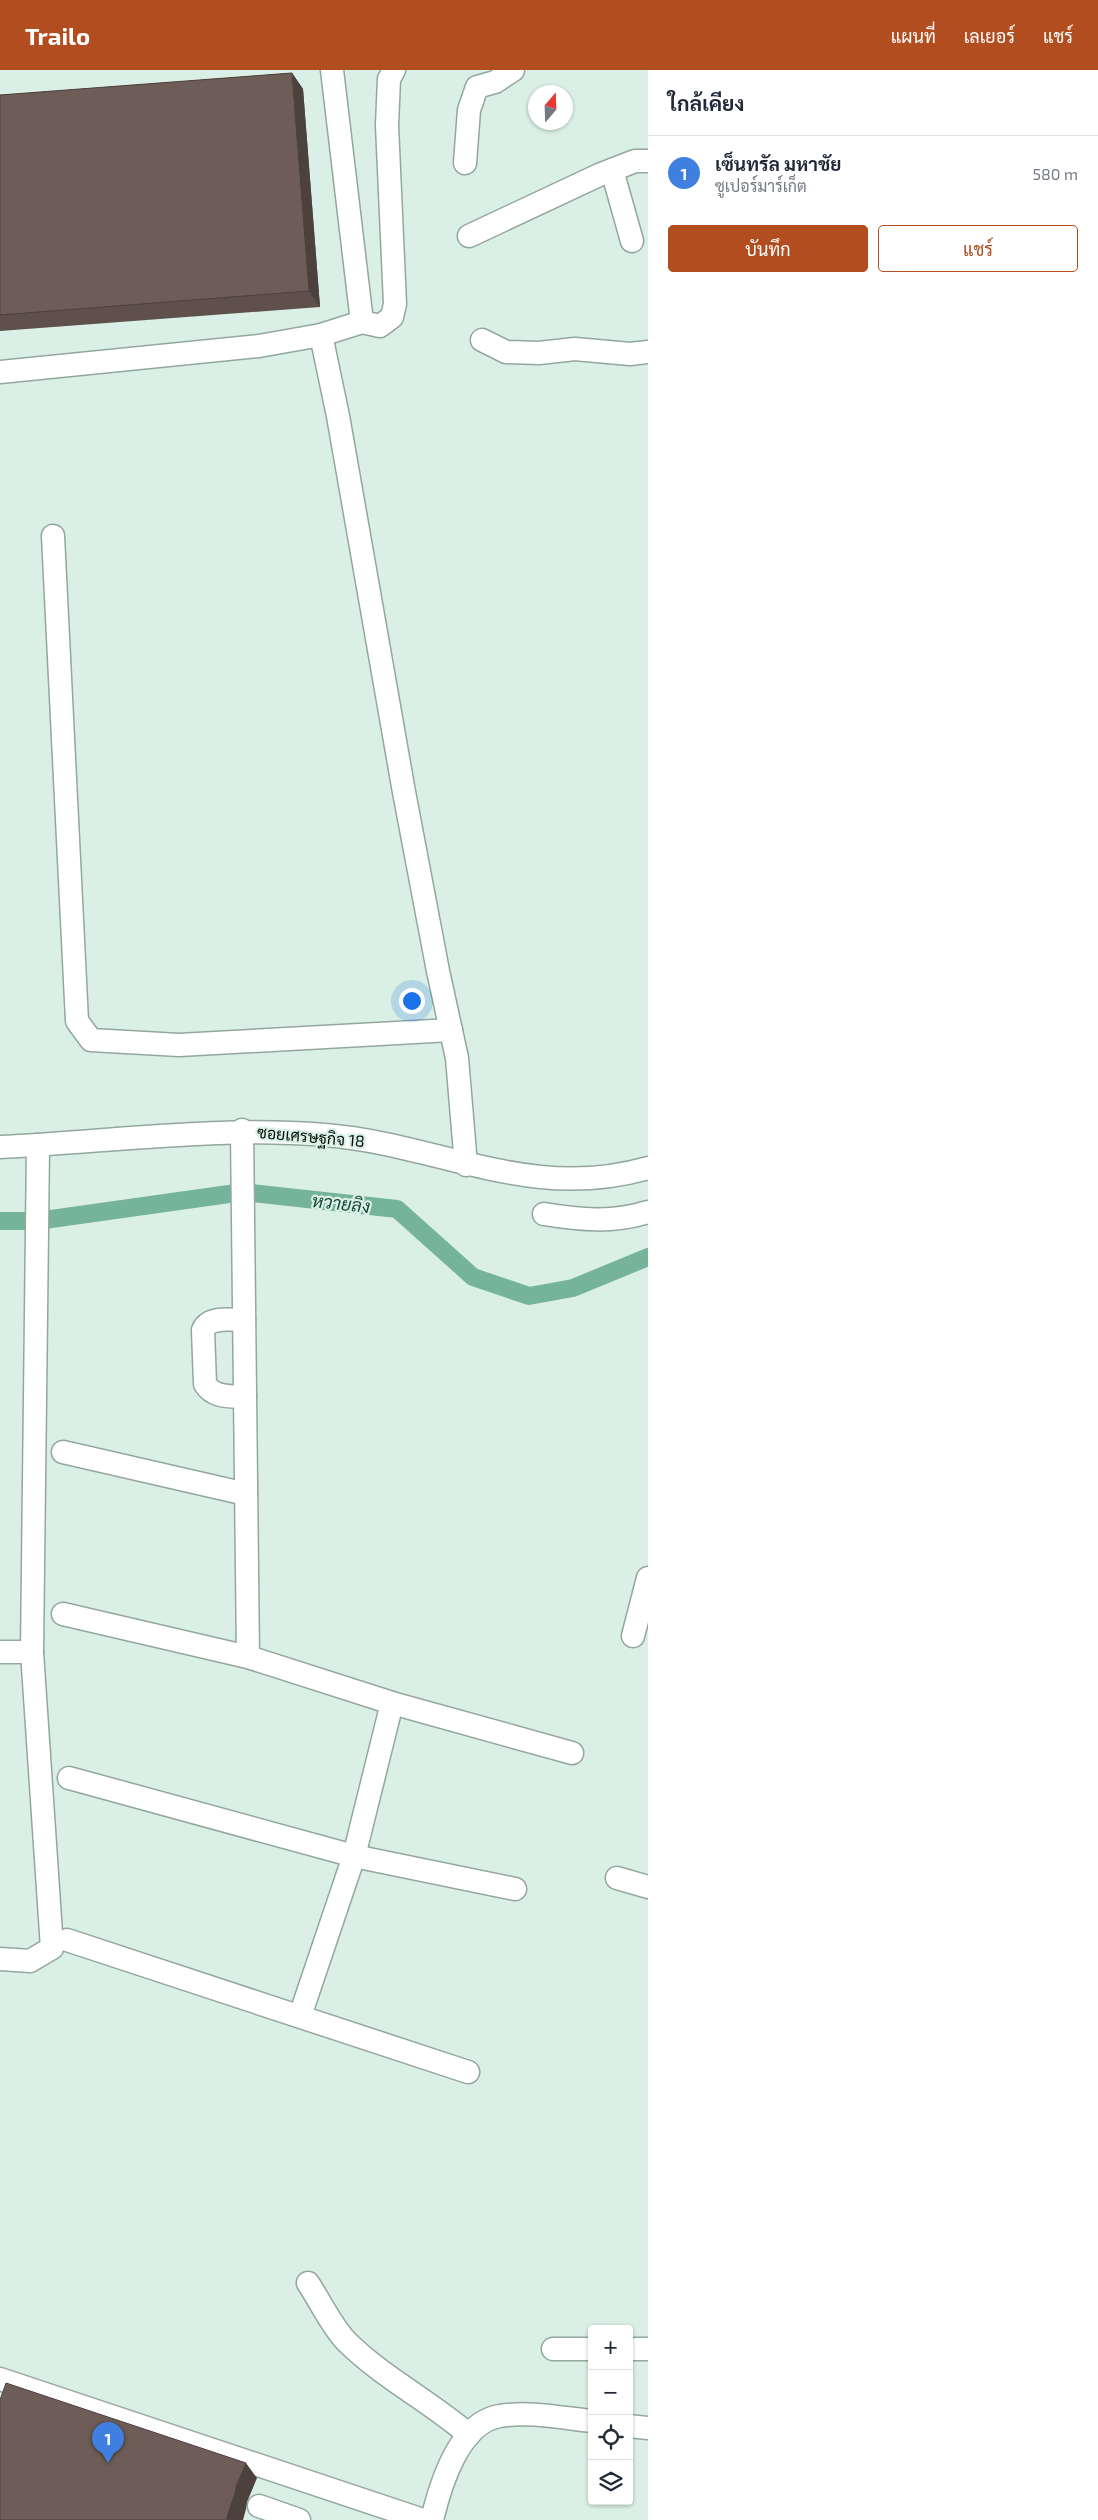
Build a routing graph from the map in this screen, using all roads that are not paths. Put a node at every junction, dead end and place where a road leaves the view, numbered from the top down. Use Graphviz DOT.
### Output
graph roads {
  1 [pos="332,70"];
  2 [pos="394,70"];
  3 [pos="513,70"];
  4 [pos="648,161"];
  5 [pos="465,163"];
  6 [pos="612,170"];
  7 [pos="469,236"];
  8 [pos="632,241"];
  9 [pos="362,322"];
  10 [pos="321,335"];
  11 [pos="482,340"];
  12 [pos="648,352"];
  13 [pos="0,372"];
  14 [pos="53,536"];
  15 [pos="451,1030"];
  16 [pos="242,1130"];
  17 [pos="38,1145"];
  18 [pos="0,1147"];
  19 [pos="466,1165"];
  20 [pos="648,1168"];
  21 [pos="648,1212"];
  22 [pos="544,1214"];
  23 [pos="244,1320"];
  24 [pos="245,1396"];
  25 [pos="64,1452"];
  26 [pos="246,1494"];
  27 [pos="648,1578"];
  28 [pos="63,1614"];
  29 [pos="633,1636"];
  30 [pos="0,1652"];
  31 [pos="32,1652"];
  32 [pos="248,1657"];
  33 [pos="392,1704"];
  34 [pos="572,1753"];
  35 [pos="69,1778"];
  36 [pos="354,1856"];
  37 [pos="617,1878"];
  38 [pos="648,1887"];
  39 [pos="515,1889"];
  40 [pos="67,1940"];
  41 [pos="0,1959"];
  42 [pos="300,2016"];
  43 [pos="468,2072"];
  44 [pos="308,2283"];
  45 [pos="553,2349"];
  46 [pos="588,2349"];
  47 [pos="633,2349"];
  48 [pos="648,2349"];
  49 [pos="0,2379"];
  50 [pos="588,2421"];
  51 [pos="633,2426"];
  52 [pos="648,2428"];
  53 [pos="469,2435"];
  54 [pos="259,2506"];
  55 [pos="299,2520"];
  56 [pos="423,2520"];
  57 [pos="432,2520"];
  1 -- 9 [label="street"];
  2 -- 9 [label="street"];
  3 -- 5 [label="street"];
  4 -- 6 [label="street"];
  6 -- 7 [label="street"];
  6 -- 8 [label="street"];
  9 -- 10 [label="street"];
  10 -- 13 [label="street"];
  10 -- 15 [label="street"];
  11 -- 12 [label="street"];
  14 -- 15 [label="street"];
  15 -- 19 [label="street"];
  16 -- 17 [label="street, ซอยเศรษฐกิจ 18"];
  16 -- 19 [label="street, ซอยเศรษฐกิจ 18"];
  16 -- 23 [label="street"];
  17 -- 18 [label="street, ซอยเศรษฐกิจ 18"];
  17 -- 31 [label="street"];
  19 -- 20 [label="street, ซอยเศรษฐกิจ 18"];
  21 -- 22 [label="street"];
  23 -- 24 [label="street"];
  23 -- 24 [label="street"];
  24 -- 26 [label="street"];
  25 -- 26 [label="street"];
  26 -- 32 [label="street"];
  27 -- 29 [label="street"];
  28 -- 32 [label="street"];
  30 -- 31 [label="street"];
  31 -- 41 [label="street"];
  32 -- 33 [label="street"];
  33 -- 34 [label="street"];
  33 -- 36 [label="street"];
  35 -- 36 [label="street"];
  36 -- 39 [label="street"];
  36 -- 42 [label="street"];
  37 -- 38 [label="street"];
  40 -- 42 [label="street"];
  42 -- 43 [label="street"];
  44 -- 53 [label="street"];
  45 -- 46 [label="street"];
  47 -- 48 [label="street"];
  49 -- 56 [label="street"];
  50 -- 53 [label="street"];
  51 -- 52 [label="street"];
  53 -- 57 [label="street"];
  54 -- 55 [label="street"];
}
